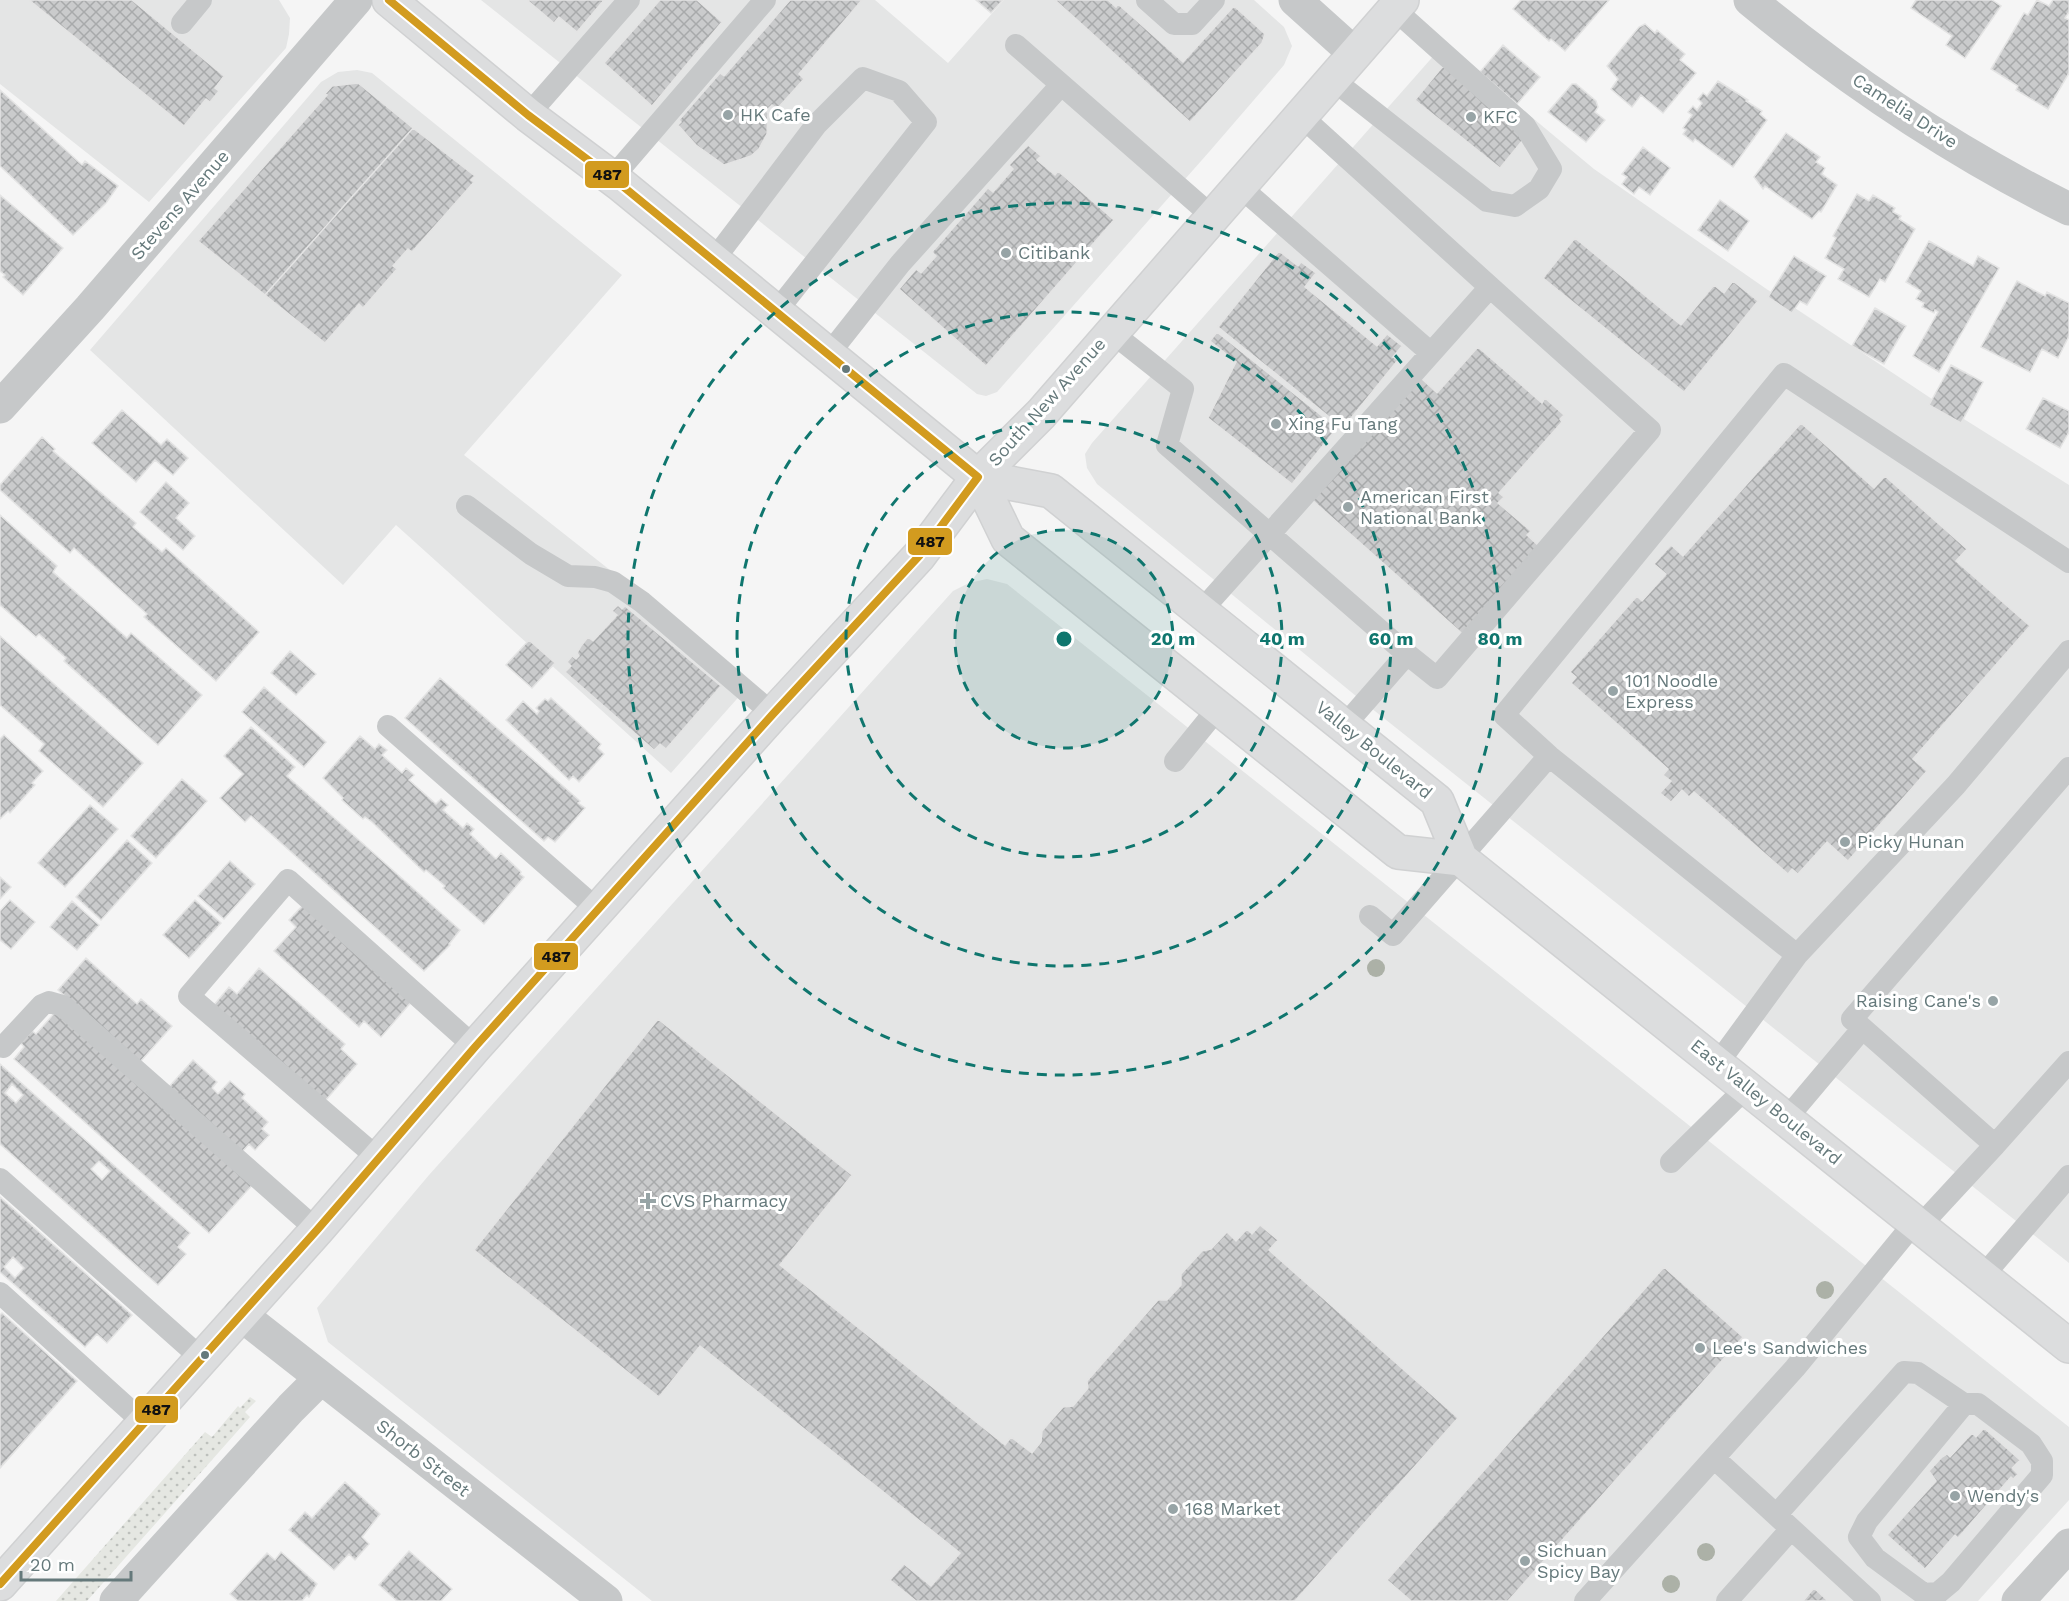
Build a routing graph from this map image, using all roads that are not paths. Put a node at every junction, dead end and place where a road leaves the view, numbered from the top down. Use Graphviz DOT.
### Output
graph roads {
  1 [pos="201,0"];
  2 [pos="356,0"];
  3 [pos="388,0"];
  4 [pos="629,0"];
  5 [pos="765,0"];
  6 [pos="1147,0"];
  7 [pos="1214,0"];
  8 [pos="1295,0"];
  9 [pos="1750,0"];
  10 [pos="1398,5"];
  11 [pos="182,23"];
  12 [pos="1016,45"];
  13 [pos="1354,53"];
  14 [pos="1332,79"];
  15 [pos="1060,86"];
  16 [pos="528,115"];
  17 [pos="1300,116"];
  18 [pos="612,178"];
  19 [pos="1239,186"];
  20 [pos="2069,209"];
  21 [pos="1213,217"];
  22 [pos="713,261"];
  23 [pos="1490,287"];
  24 [pos="776,312"];
  25 [pos="1111,332"];
  26 [pos="1431,353"];
  27 [pos="828,355"];
  28 [pos="0,407"];
  29 [pos="978,477"];
  30 [pos="467,506"];
  31 [pos="1269,535"];
  32 [pos="2069,562"];
  33 [pos="1202,611"];
  34 [pos="2069,651"];
  35 [pos="1407,654"];
  36 [pos="1218,708"];
  37 [pos="773,714"];
  38 [pos="388,726"];
  39 [pos="1344,726"];
  40 [pos="1549,756"];
  41 [pos="1175,761"];
  42 [pos="2069,768"];
  43 [pos="2069,788"];
  44 [pos="2045,795"];
  45 [pos="1461,859"];
  46 [pos="598,910"];
  47 [pos="1370,916"];
  48 [pos="1797,955"];
  49 [pos="1862,1029"];
  50 [pos="3,1047"];
  51 [pos="475,1047"];
  52 [pos="2069,1062"];
  53 [pos="1718,1063"];
  54 [pos="1748,1086"];
  55 [pos="1787,1118"];
  56 [pos="1995,1145"];
  57 [pos="379,1159"];
  58 [pos="1671,1162"];
  59 [pos="2069,1176"];
  60 [pos="0,1179"];
  61 [pos="1918,1224"];
  62 [pos="317,1230"];
  63 [pos="1983,1276"];
  64 [pos="0,1293"];
  65 [pos="240,1314"];
  66 [pos="2069,1346"];
  67 [pos="201,1358"];
  68 [pos="321,1378"];
  69 [pos="1964,1404"];
  70 [pos="143,1422"];
  71 [pos="1714,1458"];
  72 [pos="1784,1521"];
  73 [pos="2069,1545"];
  74 [pos="0,1584"];
  75 [pos="116,1601"];
  76 [pos="606,1601"];
  77 [pos="1585,1601"];
  78 [pos="1727,1601"];
  79 [pos="1870,1601"];
  80 [pos="2018,1601"];
  1 -- 11 [label="lane"];
  2 -- 28 [label="street, Stevens Avenue"];
  3 -- 16 [label="main road"];
  4 -- 16 [label="lane"];
  5 -- 18 [label="lane"];
  6 -- 7 [label="lane"];
  8 -- 13 [label="street"];
  9 -- 20 [label="street, Camelia Drive"];
  10 -- 13 [label="main road, South New Avenue"];
  10 -- 14 [label="lane"];
  12 -- 15 [label="lane"];
  13 -- 14 [label="main road, South New Avenue"];
  14 -- 17 [label="main road, South New Avenue"];
  15 -- 21 [label="lane"];
  15 -- 27 [label="lane"];
  16 -- 18 [label="main road"];
  17 -- 19 [label="main road, South New Avenue"];
  17 -- 23 [label="lane"];
  18 -- 22 [label="main road"];
  19 -- 21 [label="main road, South New Avenue"];
  19 -- 26 [label="lane"];
  21 -- 25 [label="main road, South New Avenue"];
  22 -- 24 [label="main road"];
  22 -- 24 [label="lane"];
  23 -- 26 [label="lane"];
  23 -- 35 [label="lane"];
  24 -- 27 [label="main road"];
  25 -- 29 [label="main road, South New Avenue"];
  25 -- 31 [label="lane"];
  26 -- 31 [label="lane"];
  27 -- 29 [label="main road"];
  29 -- 33 [label="main road, Valley Boulevard"];
  29 -- 36 [label="main road"];
  29 -- 37 [label="main road, South New Avenue"];
  30 -- 37 [label="lane"];
  31 -- 33 [label="lane"];
  31 -- 35 [label="lane"];
  32 -- 40 [label="lane"];
  33 -- 39 [label="main road, Valley Boulevard"];
  34 -- 48 [label="lane"];
  35 -- 39 [label="lane"];
  36 -- 41 [label="lane"];
  36 -- 45 [label="main road"];
  37 -- 46 [label="main road, South New Avenue"];
  38 -- 46 [label="lane"];
  39 -- 45 [label="main road, Valley Boulevard"];
  40 -- 45 [label="lane"];
  40 -- 48 [label="lane"];
  42 -- 44 [label="lane"];
  43 -- 44 [label="lane"];
  44 -- 49 [label="lane"];
  45 -- 47 [label="lane"];
  45 -- 53 [label="main road, East Valley Boulevard"];
  46 -- 51 [label="main road, South New Avenue"];
  48 -- 53 [label="lane"];
  49 -- 55 [label="lane"];
  49 -- 56 [label="lane"];
  50 -- 62 [label="lane"];
  51 -- 57 [label="main road, South New Avenue"];
  51 -- 57 [label="lane"];
  52 -- 56 [label="lane"];
  53 -- 54 [label="main road, East Valley Boulevard"];
  54 -- 55 [label="main road, East Valley Boulevard"];
  54 -- 58 [label="lane"];
  55 -- 61 [label="main road, East Valley Boulevard"];
  56 -- 61 [label="lane"];
  57 -- 62 [label="main road, South New Avenue"];
  59 -- 63 [label="lane"];
  60 -- 67 [label="lane"];
  61 -- 63 [label="main road, East Valley Boulevard"];
  61 -- 71 [label="lane"];
  62 -- 65 [label="main road, South New Avenue"];
  63 -- 66 [label="main road, East Valley Boulevard"];
  64 -- 70 [label="lane"];
  65 -- 67 [label="main road, South New Avenue"];
  65 -- 68 [label="street, Shorb Street"];
  67 -- 70 [label="main road, South New Avenue"];
  68 -- 75 [label="street"];
  68 -- 76 [label="street, Shorb Street"];
  69 -- 69 [label="lane"];
  69 -- 72 [label="lane"];
  70 -- 74 [label="main road, South New Avenue"];
  71 -- 72 [label="lane"];
  71 -- 77 [label="lane"];
  72 -- 78 [label="lane"];
  72 -- 79 [label="lane"];
  73 -- 80 [label="street"];
}
